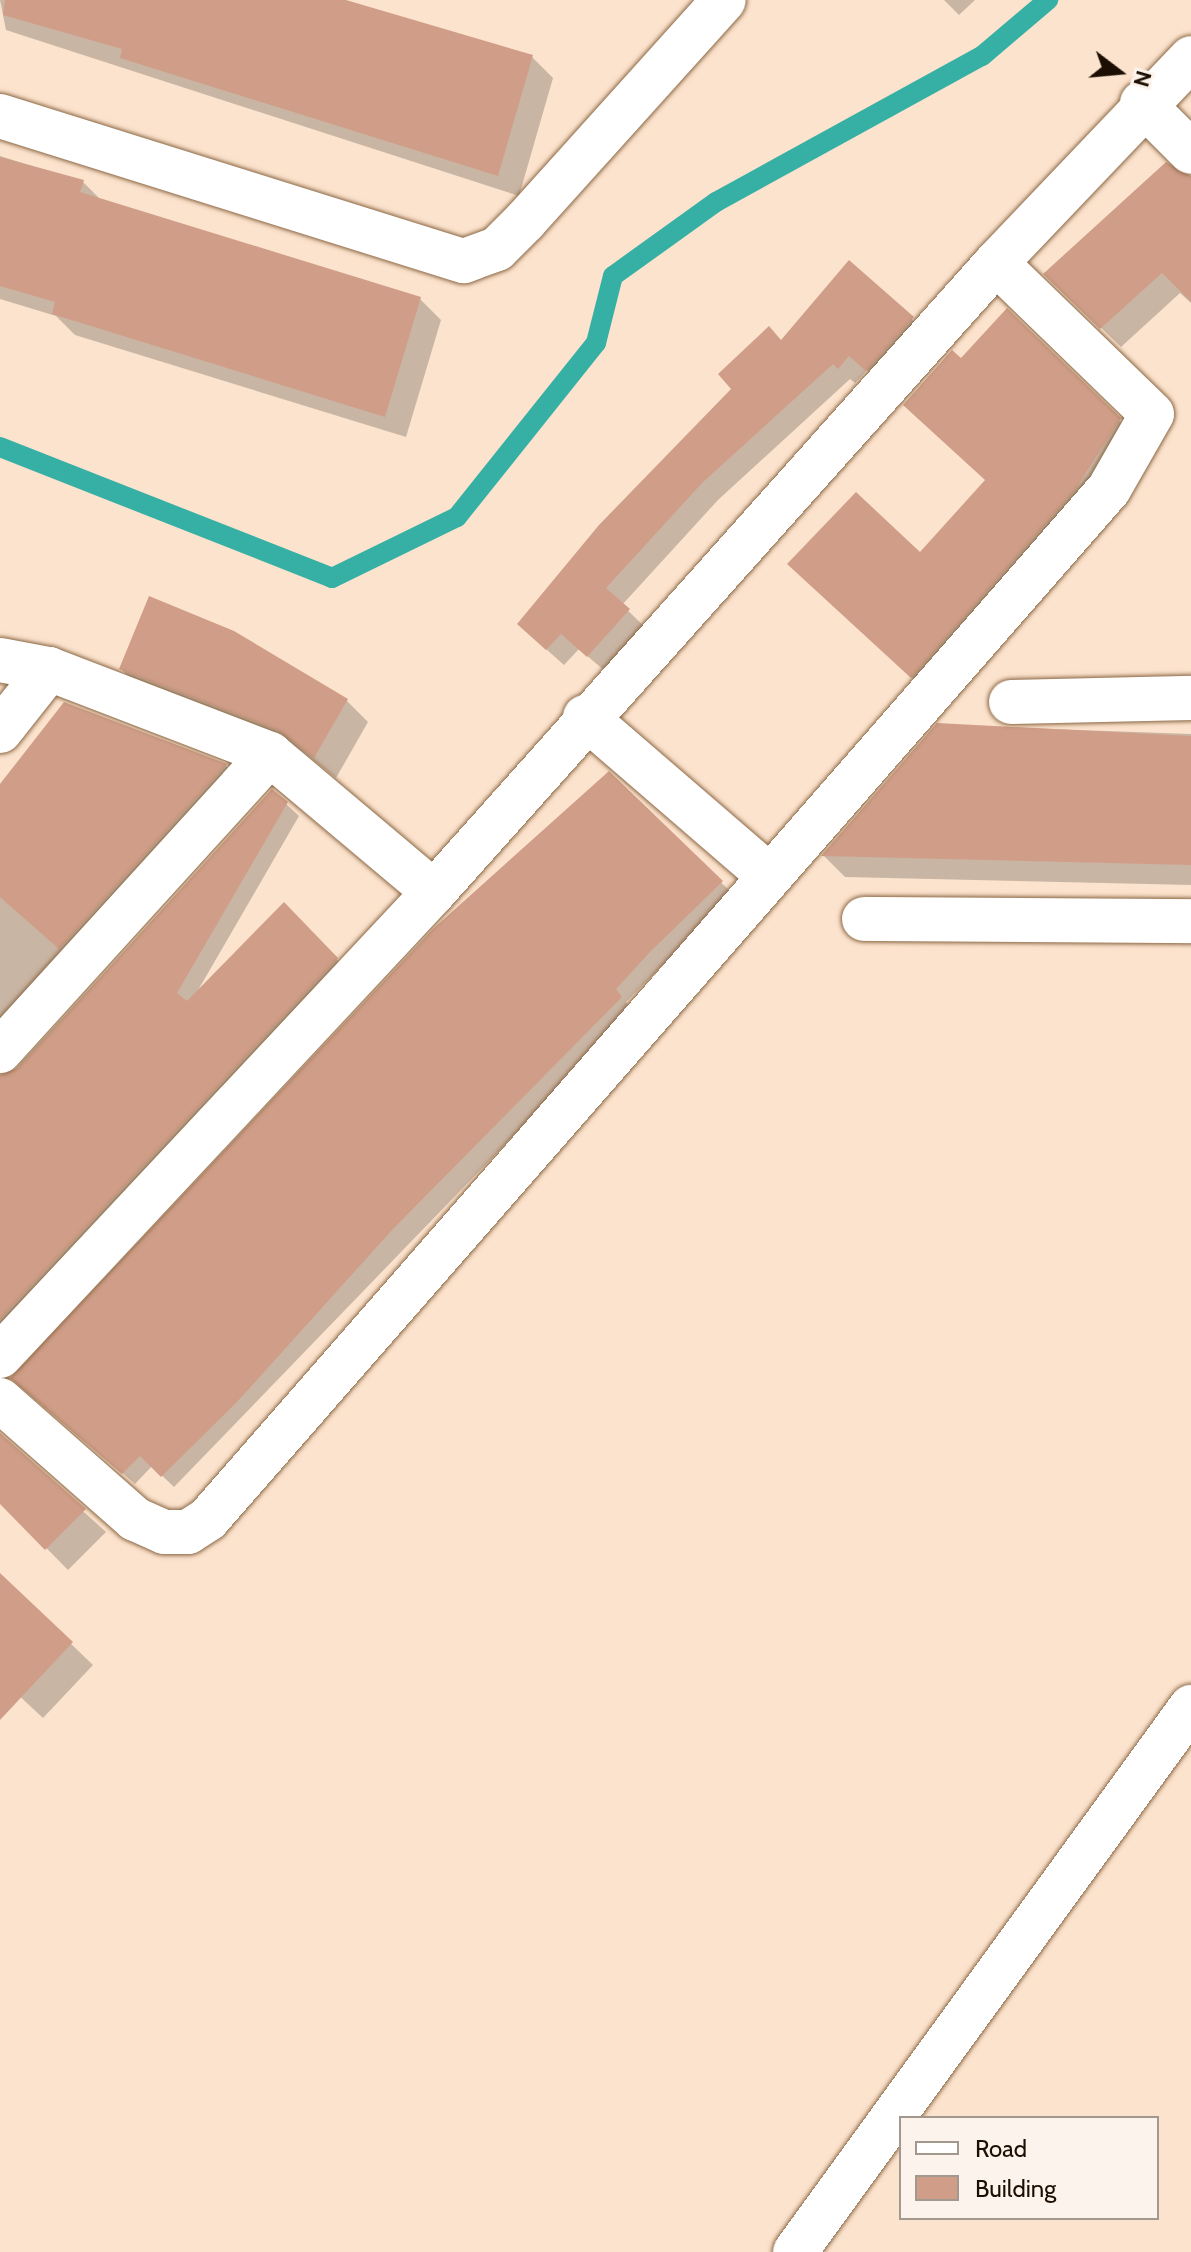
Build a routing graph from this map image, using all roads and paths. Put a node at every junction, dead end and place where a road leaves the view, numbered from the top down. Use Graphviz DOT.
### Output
graph roads {
  1 [pos="724,0"];
  2 [pos="1191,58"];
  3 [pos="1142,103"];
  4 [pos="0,116"];
  5 [pos="1191,152"];
  6 [pos="996,263"];
  7 [pos="0,660"];
  8 [pos="49,669"];
  9 [pos="1191,698"];
  10 [pos="1011,702"];
  11 [pos="585,717"];
  12 [pos="0,731"];
  13 [pos="270,754"];
  14 [pos="768,875"];
  15 [pos="434,892"];
  16 [pos="864,919"];
  17 [pos="1191,921"];
  18 [pos="0,1051"];
  19 [pos="0,1356"];
  20 [pos="0,1400"];
  21 [pos="1191,1707"];
  22 [pos="795,2252"];
  1 -- 4 [label="street"];
  2 -- 3 [label="street"];
  3 -- 5 [label="street"];
  3 -- 6 [label="street"];
  6 -- 11 [label="street"];
  6 -- 14 [label="street"];
  7 -- 8 [label="street"];
  8 -- 12 [label="street"];
  8 -- 13 [label="street"];
  9 -- 10 [label="street"];
  11 -- 14 [label="street"];
  11 -- 15 [label="street"];
  13 -- 15 [label="street"];
  13 -- 18 [label="street"];
  14 -- 20 [label="street"];
  15 -- 19 [label="street"];
  16 -- 17 [label="street"];
  21 -- 22 [label="street"];
}
